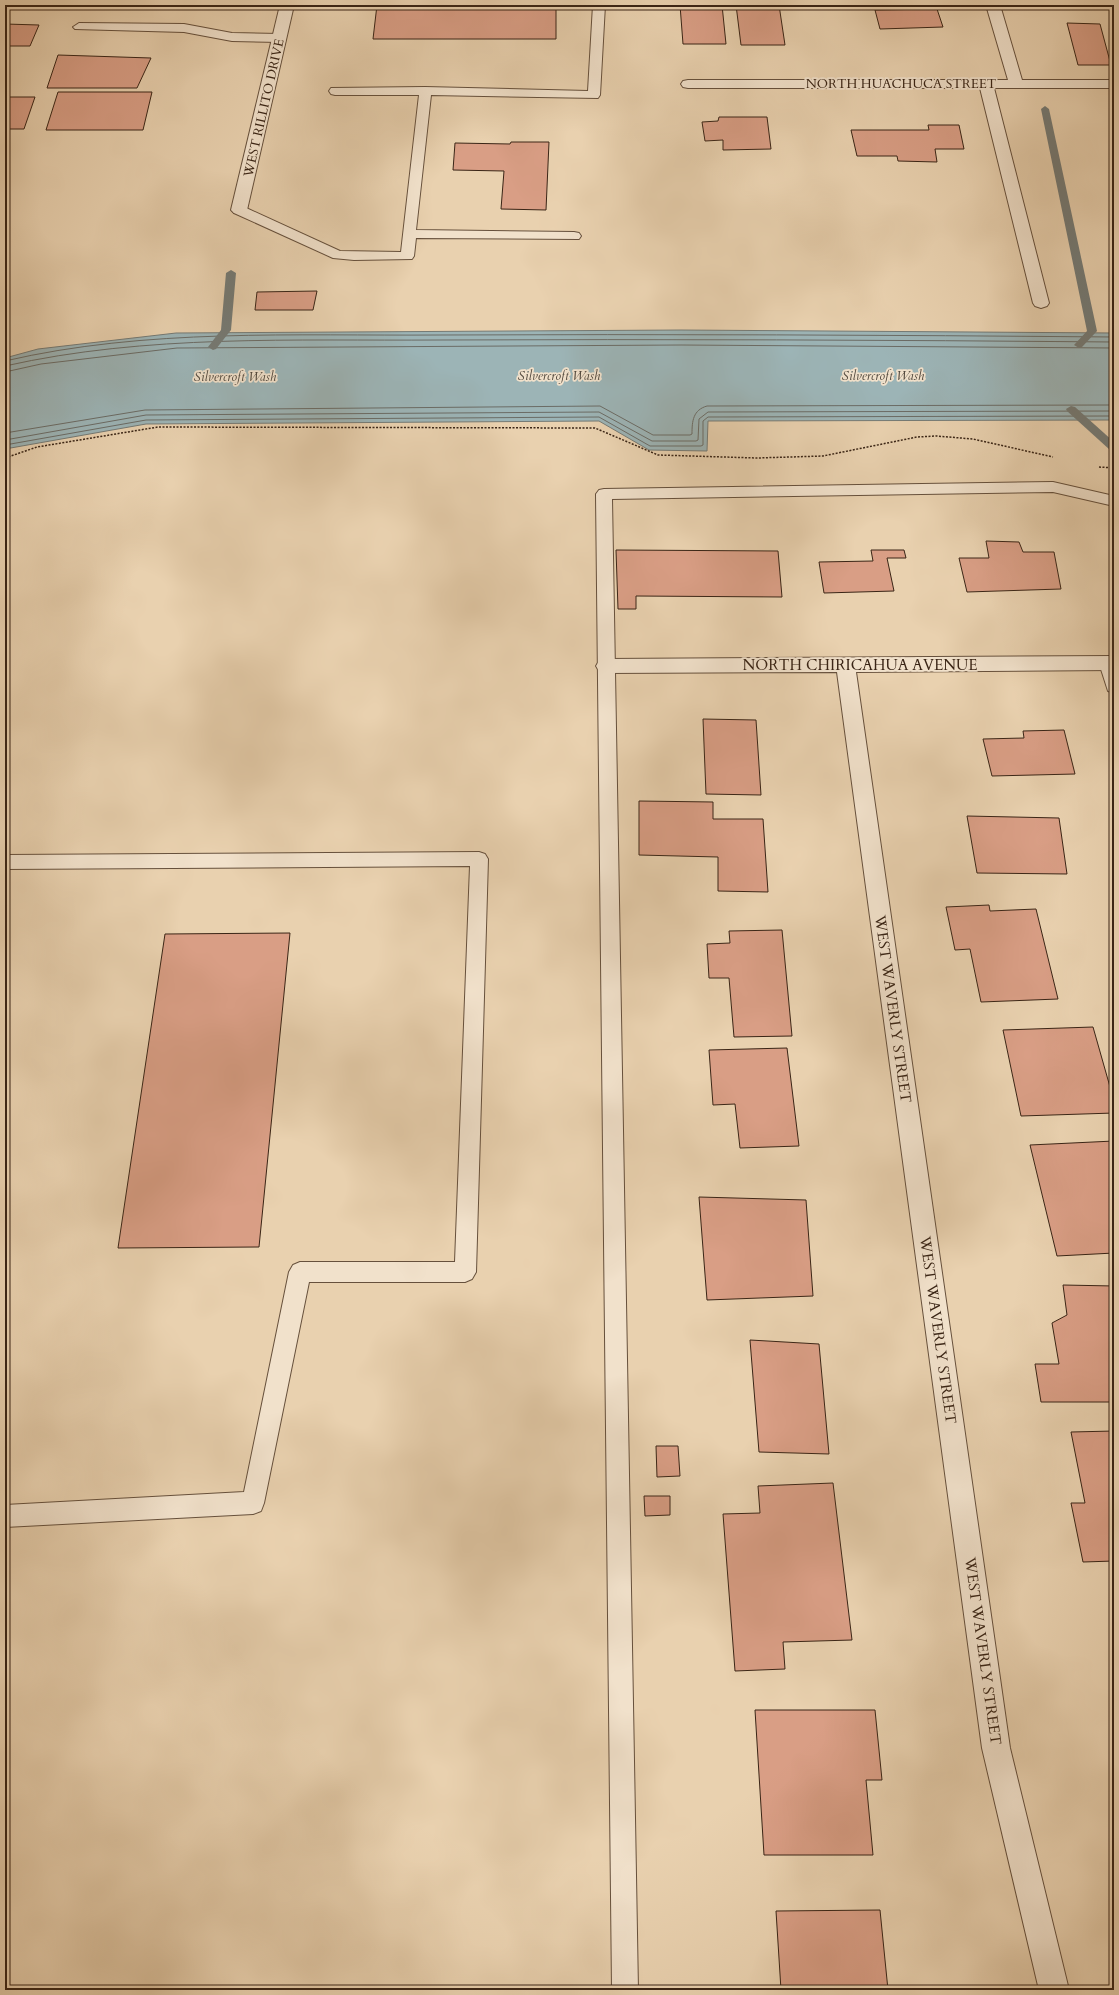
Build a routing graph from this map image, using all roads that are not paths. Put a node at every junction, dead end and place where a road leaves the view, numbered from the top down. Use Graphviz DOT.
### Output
graph roads {
  1 [pos="287,5"];
  2 [pos="599,5"];
  3 [pos="994,5"];
  4 [pos="79,27"];
  5 [pos="280,38"];
  6 [pos="688,84"];
  7 [pos="986,84"];
  8 [pos="1016,84"];
  9 [pos="1114,84"];
  10 [pos="335,91"];
  11 [pos="425,91"];
  12 [pos="239,210"];
  13 [pos="409,234"];
  14 [pos="574,236"];
  15 [pos="1041,303"];
  16 [pos="1114,501"];
  17 [pos="1110,663"];
  18 [pos="846,665"];
  19 [pos="606,666"];
  20 [pos="1114,688"];
  21 [pos="5,862"];
  22 [pos="5,1516"];
  23 [pos="625,1990"];
  24 [pos="1054,1990"];
  1 -- 5 [label="street, WEST RILLITO DRIVE"];
  2 -- 11 [label="lane"];
  3 -- 8 [label="street"];
  4 -- 5 [label="lane"];
  5 -- 12 [label="street, WEST RILLITO DRIVE"];
  6 -- 7 [label="street, NORTH HUACHUCA STREET"];
  7 -- 8 [label="street, NORTH HUACHUCA STREET"];
  7 -- 15 [label="street"];
  8 -- 9 [label="street, NORTH HUACHUCA STREET"];
  10 -- 11 [label="lane"];
  11 -- 13 [label="lane"];
  12 -- 13 [label="lane"];
  13 -- 14 [label="lane"];
  16 -- 19 [label="lane"];
  17 -- 18 [label="street, NORTH CHIRICAHUA AVENUE"];
  17 -- 20 [label="lane"];
  18 -- 19 [label="street, NORTH CHIRICAHUA AVENUE"];
  18 -- 24 [label="street, WEST WAVERLY STREET"];
  19 -- 23 [label="lane"];
  21 -- 22 [label="lane"];
}
